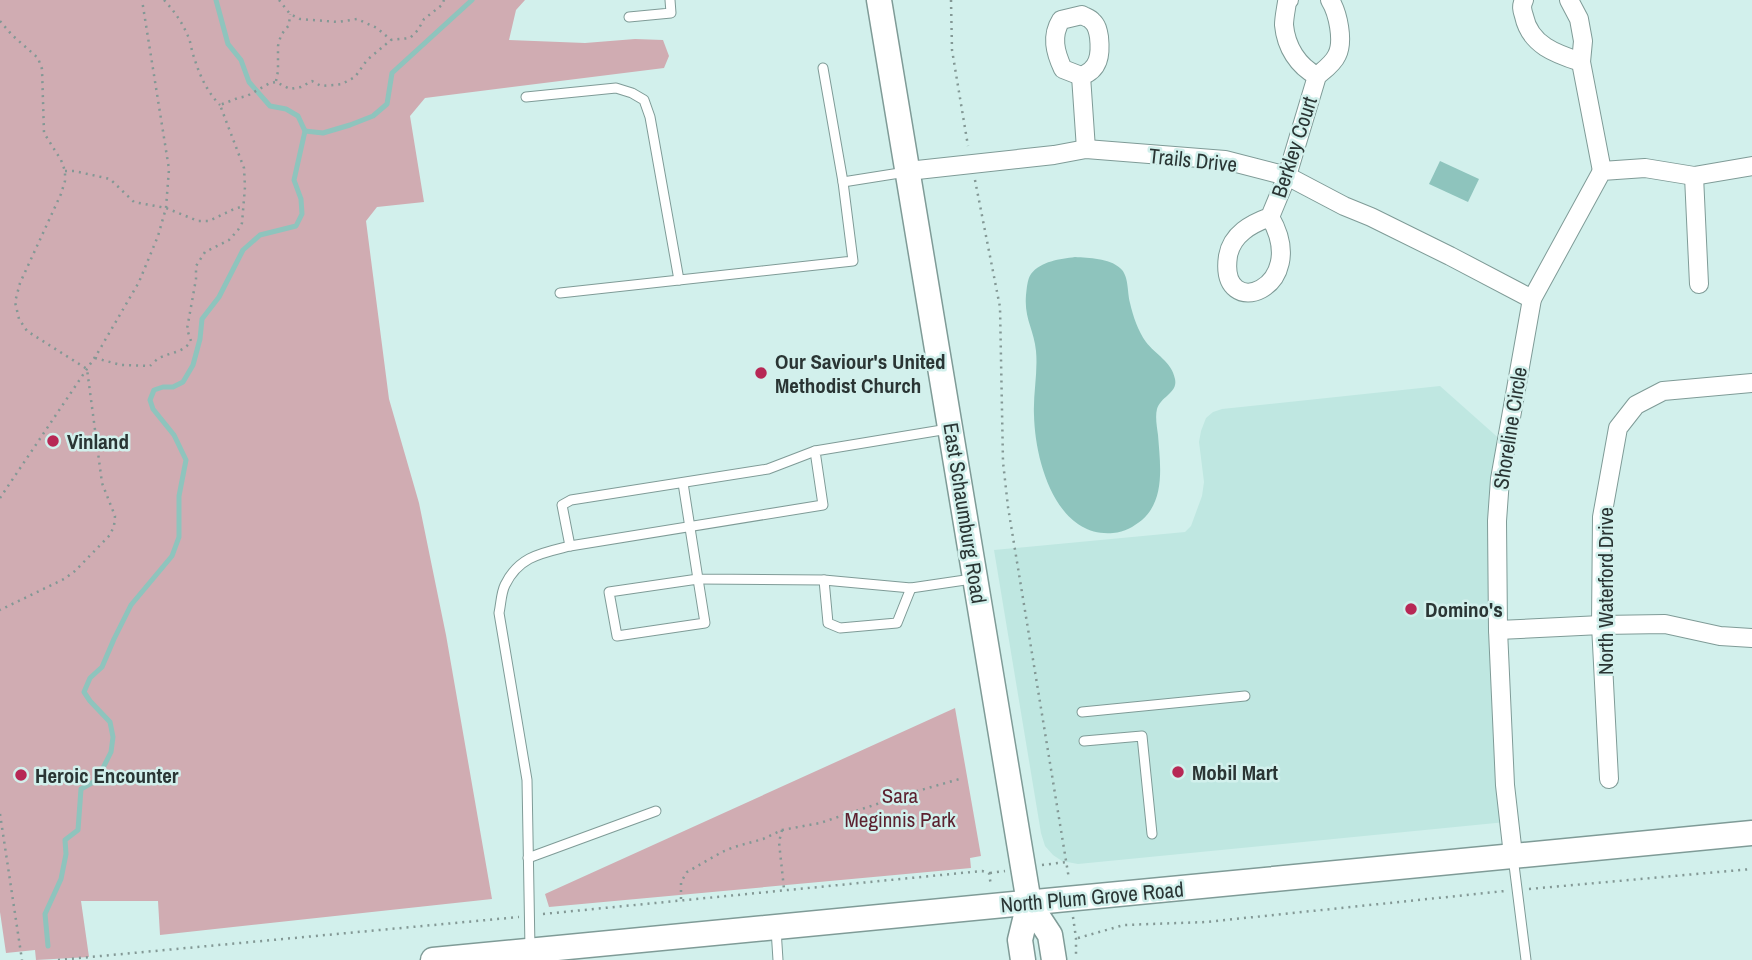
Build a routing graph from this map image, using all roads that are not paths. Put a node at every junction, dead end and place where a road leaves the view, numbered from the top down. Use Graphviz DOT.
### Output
graph roads {
  1 [pos="670,0"];
  2 [pos="879,0"];
  3 [pos="1289,0"];
  4 [pos="1330,0"];
  5 [pos="1524,0"];
  6 [pos="1569,0"];
  7 [pos="629,17"];
  8 [pos="1581,62"];
  9 [pos="823,68"];
  10 [pos="1081,76"];
  11 [pos="1317,76"];
  12 [pos="526,97"];
  13 [pos="1086,149"];
  14 [pos="1752,166"];
  15 [pos="1602,171"];
  16 [pos="908,172"];
  17 [pos="1287,176"];
  18 [pos="1694,176"];
  19 [pos="843,182"];
  20 [pos="1270,217"];
  21 [pos="678,280"];
  22 [pos="1699,284"];
  23 [pos="560,293"];
  24 [pos="1532,299"];
  25 [pos="1752,383"];
  26 [pos="951,429"];
  27 [pos="815,451"];
  28 [pos="683,483"];
  29 [pos="690,526"];
  30 [pos="570,546"];
  31 [pos="698,579"];
  32 [pos="975,579"];
  33 [pos="824,580"];
  34 [pos="911,588"];
  35 [pos="1601,625"];
  36 [pos="1498,630"];
  37 [pos="1752,638"];
  38 [pos="1245,696"];
  39 [pos="1082,712"];
  40 [pos="1084,741"];
  41 [pos="1609,779"];
  42 [pos="656,811"];
  43 [pos="1752,833"];
  44 [pos="1152,834"];
  45 [pos="1513,855"];
  46 [pos="528,858"];
  47 [pos="1029,902"];
  48 [pos="776,927"];
  49 [pos="545,953"];
  50 [pos="433,960"];
  51 [pos="778,960"];
  52 [pos="1023,960"];
  53 [pos="1054,960"];
  54 [pos="1526,960"];
  1 -- 7 [label="lane"];
  2 -- 16 [label="street, East Schaumburg Road"];
  3 -- 11 [label="street, Berkley Court"];
  4 -- 11 [label="street, Berkley Court"];
  5 -- 8 [label="street"];
  6 -- 8 [label="street"];
  8 -- 15 [label="street"];
  9 -- 19 [label="lane"];
  10 -- 13 [label="street"];
  11 -- 17 [label="street, Berkley Court"];
  12 -- 21 [label="lane"];
  13 -- 16 [label="street, Trails Drive"];
  13 -- 17 [label="street, Trails Drive"];
  14 -- 18 [label="street"];
  15 -- 18 [label="street"];
  15 -- 24 [label="street, Shoreline Circle"];
  16 -- 19 [label="lane"];
  16 -- 26 [label="street, East Schaumburg Road"];
  17 -- 20 [label="street, Berkley Court"];
  17 -- 24 [label="street, Trails Drive"];
  18 -- 22 [label="street"];
  19 -- 21 [label="lane"];
  21 -- 23 [label="lane"];
  24 -- 36 [label="street, Shoreline Circle"];
  25 -- 35 [label="street, North Waterford Drive"];
  26 -- 27 [label="lane"];
  26 -- 32 [label="street, East Schaumburg Road"];
  27 -- 28 [label="lane"];
  27 -- 29 [label="lane"];
  28 -- 29 [label="lane"];
  28 -- 30 [label="lane"];
  29 -- 30 [label="lane"];
  29 -- 31 [label="lane"];
  30 -- 46 [label="lane"];
  31 -- 31 [label="lane"];
  31 -- 33 [label="lane"];
  32 -- 34 [label="lane"];
  32 -- 47 [label="street, East Schaumburg Road"];
  33 -- 34 [label="lane"];
  33 -- 34 [label="lane"];
  35 -- 36 [label="street"];
  35 -- 37 [label="street"];
  35 -- 41 [label="street, North Waterford Drive"];
  36 -- 45 [label="street, Shoreline Circle"];
  38 -- 39 [label="lane"];
  40 -- 44 [label="lane"];
  42 -- 46 [label="lane"];
  43 -- 45 [label="street, North Plum Grove Road"];
  45 -- 47 [label="street, North Plum Grove Road"];
  45 -- 54 [label="lane"];
  46 -- 49 [label="lane"];
  47 -- 48 [label="street, North Plum Grove Road"];
  47 -- 52 [label="street, East Schaumburg Road"];
  47 -- 53 [label="street, East Schaumburg Road"];
  48 -- 49 [label="street, North Plum Grove Road"];
  48 -- 51 [label="lane"];
  49 -- 50 [label="street, North Plum Grove Road"];
}
